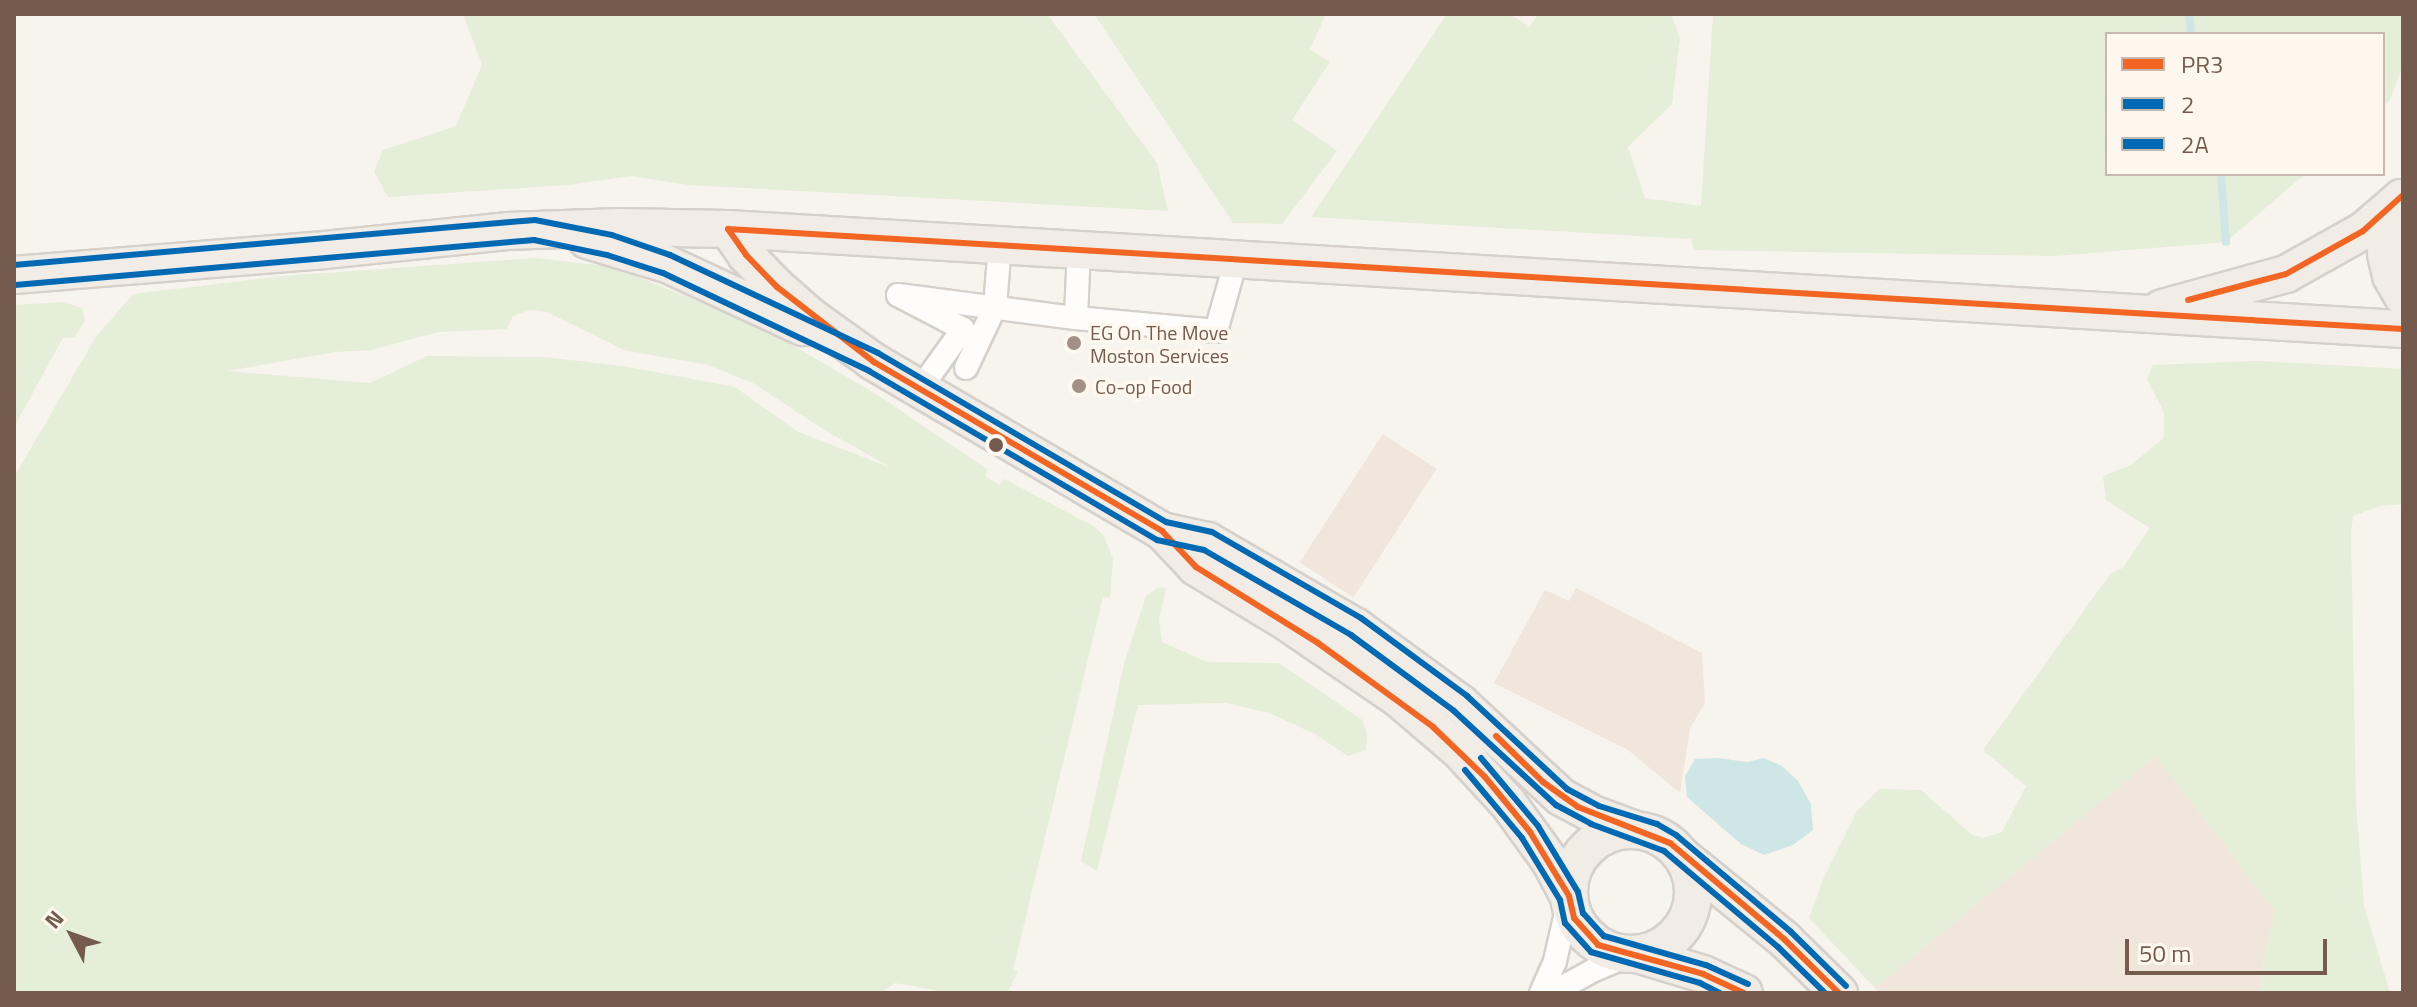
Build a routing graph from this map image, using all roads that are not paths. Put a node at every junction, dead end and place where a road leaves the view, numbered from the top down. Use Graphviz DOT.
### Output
graph roads {
  1 [pos="2400,198"];
  2 [pos="728,229"];
  3 [pos="535,230"];
  4 [pos="1000,243"];
  5 [pos="1079,248"];
  6 [pos="1237,257"];
  7 [pos="14,275"];
  8 [pos="2403,297"];
  9 [pos="995,307"];
  10 [pos="2139,315"];
  11 [pos="1076,318"];
  12 [pos="2403,329"];
  13 [pos="874,362"];
  14 [pos="966,368"];
  15 [pos="920,389"];
  16 [pos="1162,531"];
  17 [pos="1636,830"];
  18 [pos="1683,857"];
  19 [pos="1569,898"];
  20 [pos="1635,954"];
  21 [pos="1541,993"];
  22 [pos="1552,993"];
  23 [pos="1744,993"];
  24 [pos="1839,993"];
  1 -- 8 [label="highway"];
  1 -- 10 [label="highway"];
  2 -- 3 [label="highway"];
  2 -- 4 [label="highway"];
  2 -- 13 [label="highway"];
  3 -- 7 [label="highway"];
  3 -- 13 [label="highway"];
  4 -- 5 [label="highway"];
  4 -- 9 [label="street"];
  5 -- 6 [label="highway"];
  5 -- 11 [label="street"];
  6 -- 10 [label="highway"];
  6 -- 11 [label="street"];
  9 -- 11 [label="street"];
  9 -- 14 [label="street"];
  9 -- 15 [label="street"];
  10 -- 12 [label="highway"];
  13 -- 15 [label="highway"];
  15 -- 16 [label="highway"];
  16 -- 17 [label="highway"];
  16 -- 19 [label="highway"];
  17 -- 18 [label="highway"];
  17 -- 19 [label="highway"];
  18 -- 20 [label="highway"];
  18 -- 24 [label="highway"];
  19 -- 20 [label="highway"];
  19 -- 21 [label="street"];
  20 -- 22 [label="street"];
  20 -- 23 [label="highway"];
}
